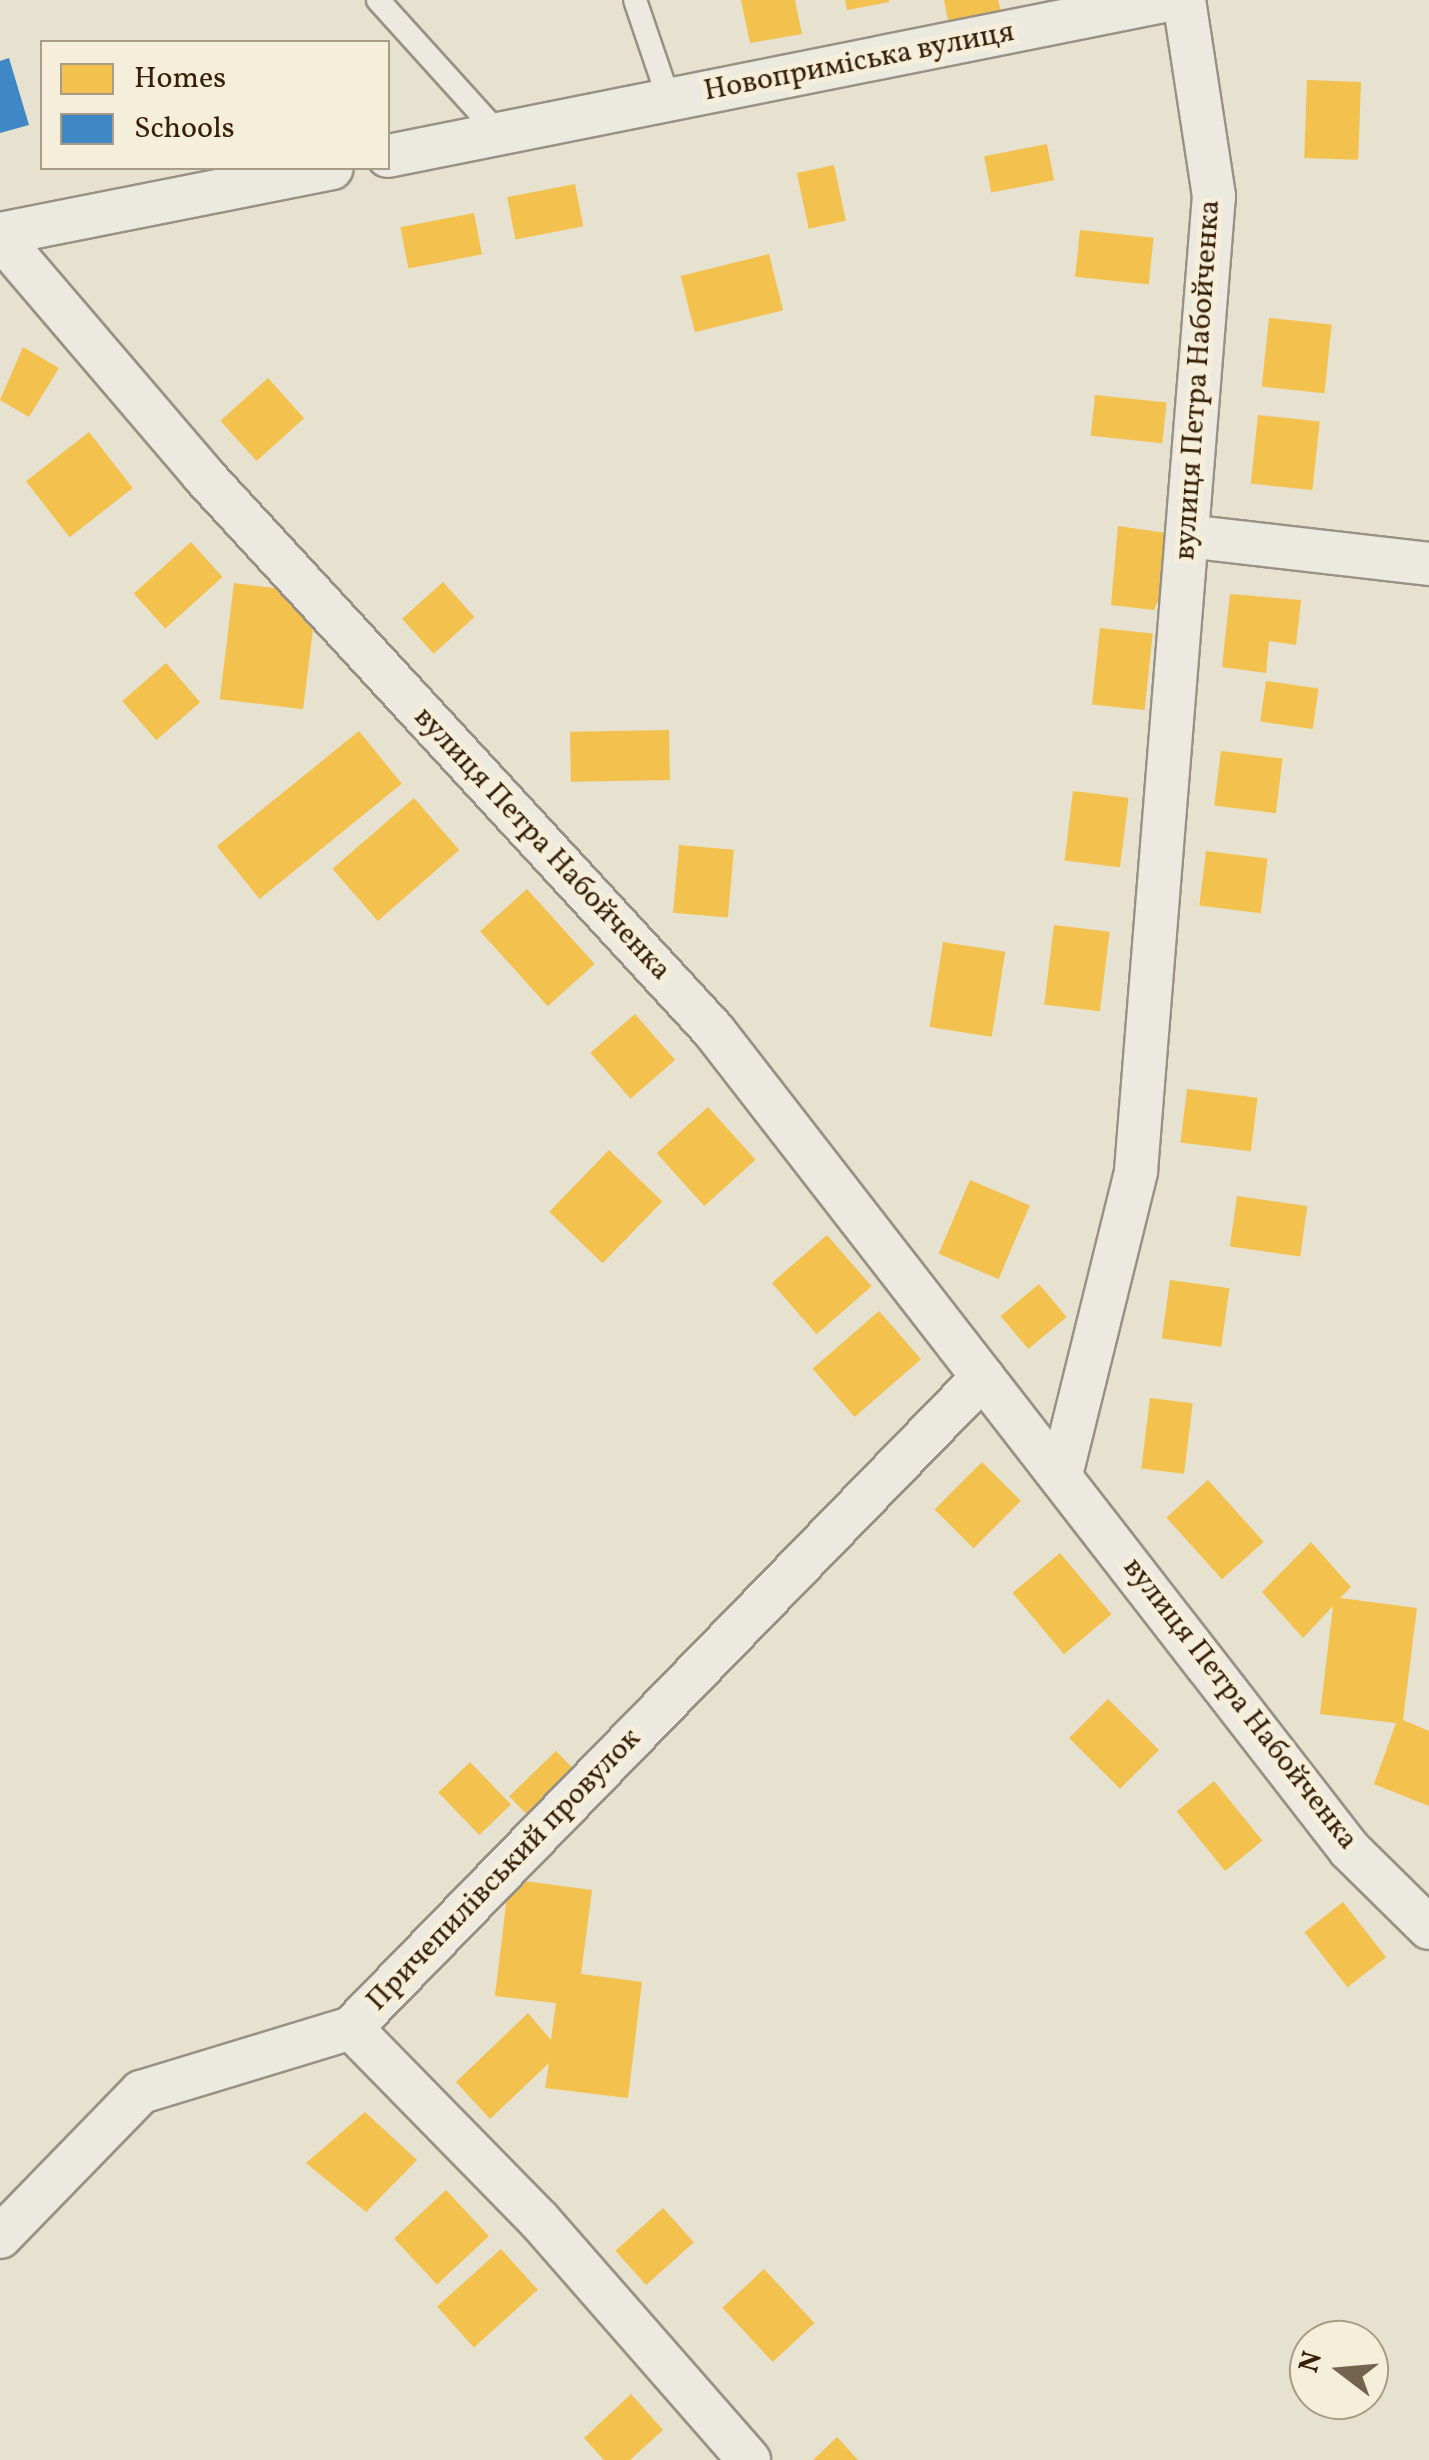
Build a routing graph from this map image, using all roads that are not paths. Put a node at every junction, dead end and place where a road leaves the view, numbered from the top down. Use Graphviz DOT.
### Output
graph roads {
  1 [pos="378,0"];
  2 [pos="634,0"];
  3 [pos="1168,0"];
  4 [pos="1184,0"];
  5 [pos="668,100"];
  6 [pos="498,134"];
  7 [pos="390,156"];
  8 [pos="322,170"];
  9 [pos="0,236"];
  10 [pos="1187,536"];
  11 [pos="1429,564"];
  12 [pos="983,1377"];
  13 [pos="1062,1470"];
  14 [pos="1429,1928"];
  15 [pos="351,2028"];
  16 [pos="0,2237"];
  17 [pos="748,2460"];
  1 -- 6 [label="lane"];
  2 -- 5 [label="lane, Новоприміська вулиця"];
  3 -- 5 [label="street, Новоприміська вулиця"];
  4 -- 10 [label="street, вулиця Петра Набойченка"];
  5 -- 6 [label="street, Новоприміська вулиця"];
  6 -- 7 [label="street, Новоприміська вулиця"];
  8 -- 9 [label="street"];
  9 -- 12 [label="street, вулиця Петра Набойченка"];
  10 -- 11 [label="street"];
  10 -- 13 [label="street, вулиця Петра Набойченка"];
  12 -- 13 [label="street, вулиця Петра Набойченка"];
  12 -- 15 [label="street, Причепилівський провулок"];
  13 -- 14 [label="street, вулиця Петра Набойченка"];
  15 -- 16 [label="street"];
  15 -- 17 [label="street, Причепилівський провулок"];
}
